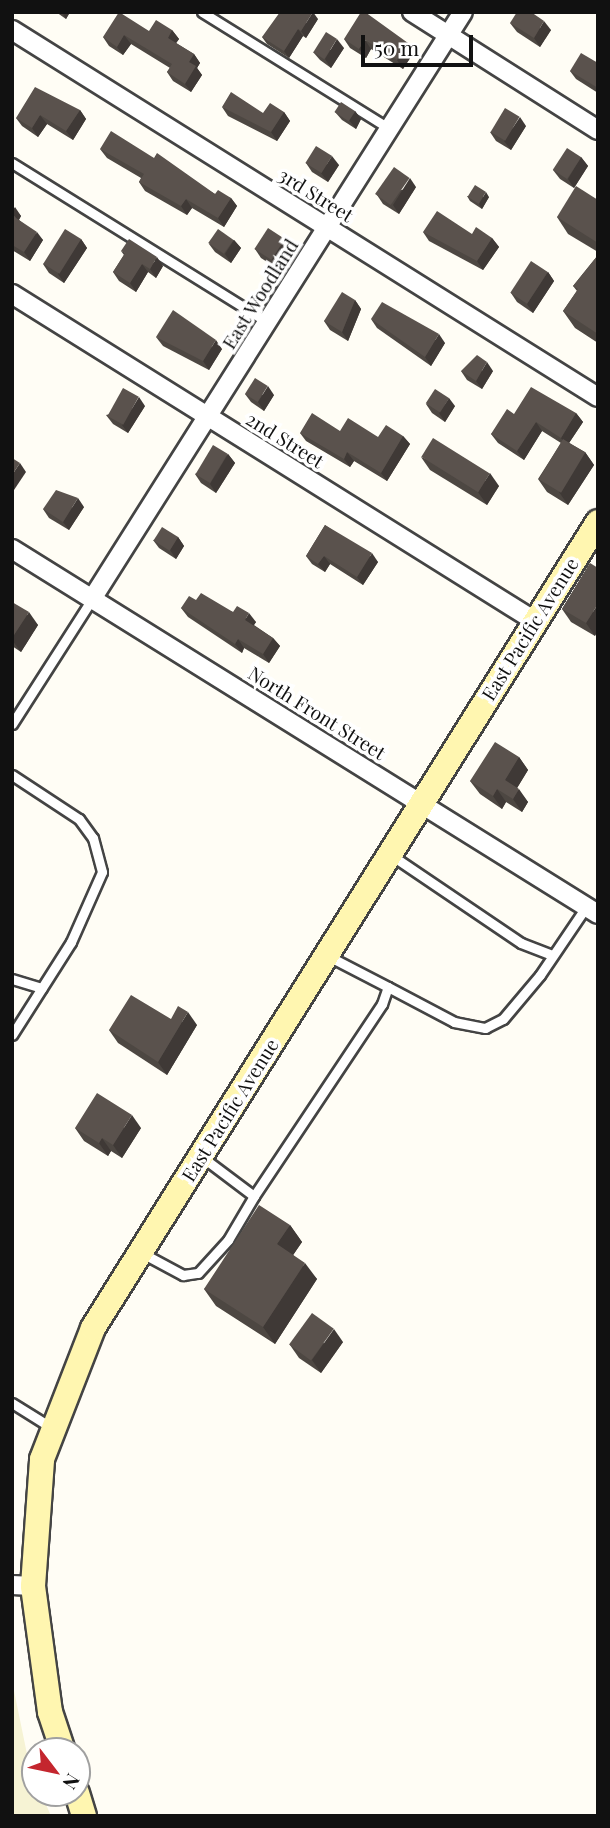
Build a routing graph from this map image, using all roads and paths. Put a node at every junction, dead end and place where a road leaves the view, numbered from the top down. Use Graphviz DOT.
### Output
graph roads {
  1 [pos="202,12"];
  2 [pos="412,12"];
  3 [pos="463,12"];
  4 [pos="12,30"];
  5 [pos="449,35"];
  6 [pos="390,129"];
  7 [pos="598,130"];
  8 [pos="12,163"];
  9 [pos="327,227"];
  10 [pos="12,294"];
  11 [pos="267,322"];
  12 [pos="598,397"];
  13 [pos="207,416"];
  14 [pos="598,522"];
  15 [pos="12,549"];
  16 [pos="92,599"];
  17 [pos="535,621"];
  18 [pos="12,724"];
  19 [pos="12,775"];
  20 [pos="421,802"];
  21 [pos="389,854"];
  22 [pos="592,911"];
  23 [pos="326,955"];
  24 [pos="553,955"];
  25 [pos="12,979"];
  26 [pos="388,987"];
  27 [pos="42,988"];
  28 [pos="12,1035"];
  29 [pos="200,1156"];
  30 [pos="254,1196"];
  31 [pos="141,1253"];
  32 [pos="12,1403"];
  33 [pos="53,1428"];
  34 [pos="22,1586"];
  35 [pos="58,1737"];
  1 -- 6 [label="lane"];
  2 -- 5 [label="street"];
  3 -- 5 [label="street, East Woodland"];
  4 -- 9 [label="street, 3rd Street"];
  5 -- 6 [label="street, East Woodland"];
  5 -- 7 [label="street"];
  6 -- 9 [label="street, East Woodland"];
  8 -- 11 [label="lane"];
  9 -- 11 [label="street, East Woodland"];
  9 -- 12 [label="street, 3rd Street"];
  10 -- 13 [label="street, 2nd Street"];
  11 -- 13 [label="street, East Woodland"];
  13 -- 16 [label="street, East Woodland"];
  13 -- 17 [label="street, 2nd Street"];
  14 -- 17 [label="main road, East Pacific Avenue"];
  15 -- 16 [label="street, North Front Street"];
  16 -- 18 [label="lane"];
  16 -- 20 [label="street, North Front Street"];
  17 -- 20 [label="main road, East Pacific Avenue"];
  19 -- 27 [label="lane"];
  20 -- 21 [label="main road, East Pacific Avenue"];
  20 -- 22 [label="street, North Front Street"];
  21 -- 23 [label="main road, East Pacific Avenue"];
  21 -- 24 [label="lane"];
  22 -- 24 [label="lane"];
  23 -- 26 [label="lane"];
  23 -- 29 [label="main road, East Pacific Avenue"];
  24 -- 26 [label="lane"];
  25 -- 27 [label="lane"];
  26 -- 30 [label="lane"];
  27 -- 28 [label="lane"];
  29 -- 30 [label="lane"];
  29 -- 31 [label="main road, East Pacific Avenue"];
  30 -- 31 [label="lane"];
  31 -- 33 [label="main road, East Pacific Avenue"];
  32 -- 33 [label="lane"];
  33 -- 34 [label="main road, East Pacific Avenue"];
  34 -- 35 [label="main road, East Pacific Avenue"];
}
